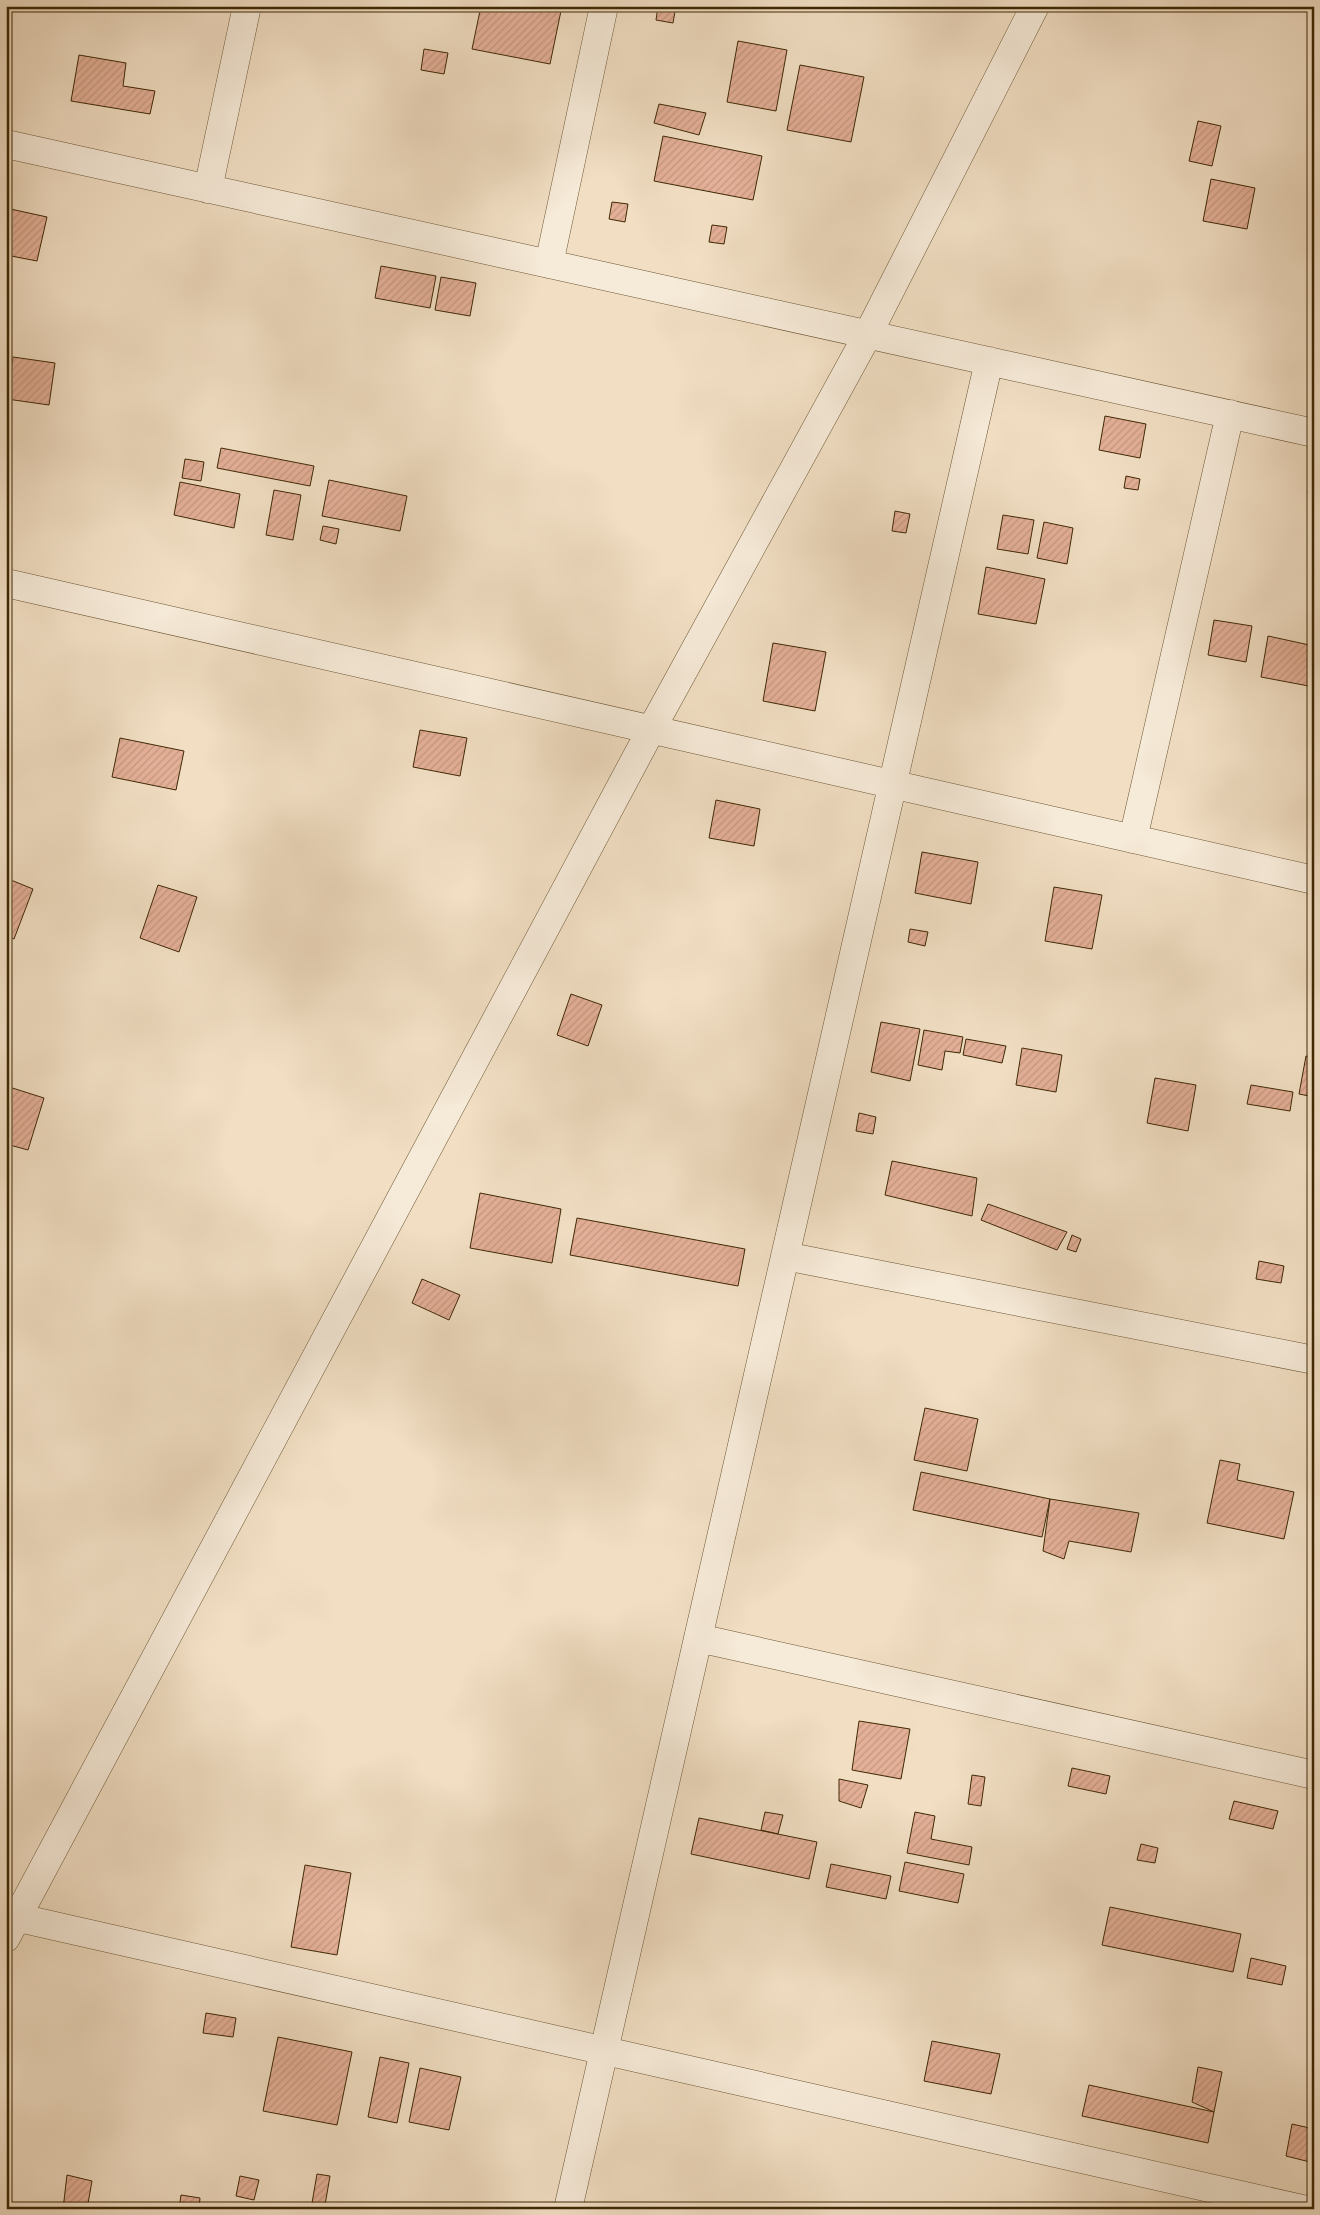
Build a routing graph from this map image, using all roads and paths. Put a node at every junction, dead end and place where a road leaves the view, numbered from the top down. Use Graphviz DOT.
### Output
graph roads {
  1 [pos="247,6"];
  2 [pos="604,6"];
  3 [pos="1035,6"];
  4 [pos="6,144"];
  5 [pos="208,188"];
  6 [pos="549,264"];
  7 [pos="868,334"];
  8 [pos="989,361"];
  9 [pos="1230,414"];
  10 [pos="1314,433"];
  11 [pos="6,583"];
  12 [pos="651,730"];
  13 [pos="892,784"];
  14 [pos="1133,839"];
  15 [pos="1314,880"];
  16 [pos="785,1256"];
  17 [pos="1314,1360"];
  18 [pos="698,1638"];
  19 [pos="1314,1775"];
  20 [pos="10,1924"];
  21 [pos="604,2051"];
  22 [pos="568,2209"];
  23 [pos="1302,2209"];
  1 -- 5 [label="street"];
  2 -- 6 [label="street"];
  3 -- 7 [label="street"];
  4 -- 5 [label="street"];
  5 -- 6 [label="street"];
  6 -- 7 [label="street"];
  7 -- 8 [label="street"];
  7 -- 12 [label="street"];
  8 -- 9 [label="street"];
  8 -- 13 [label="street"];
  9 -- 10 [label="street"];
  9 -- 14 [label="street"];
  11 -- 12 [label="street"];
  12 -- 13 [label="street"];
  12 -- 20 [label="street"];
  13 -- 14 [label="street"];
  13 -- 16 [label="street"];
  14 -- 15 [label="street"];
  16 -- 17 [label="street"];
  16 -- 18 [label="street"];
  18 -- 19 [label="street"];
  18 -- 21 [label="street"];
  20 -- 21 [label="street"];
  21 -- 22 [label="street"];
  21 -- 23 [label="street"];
}
